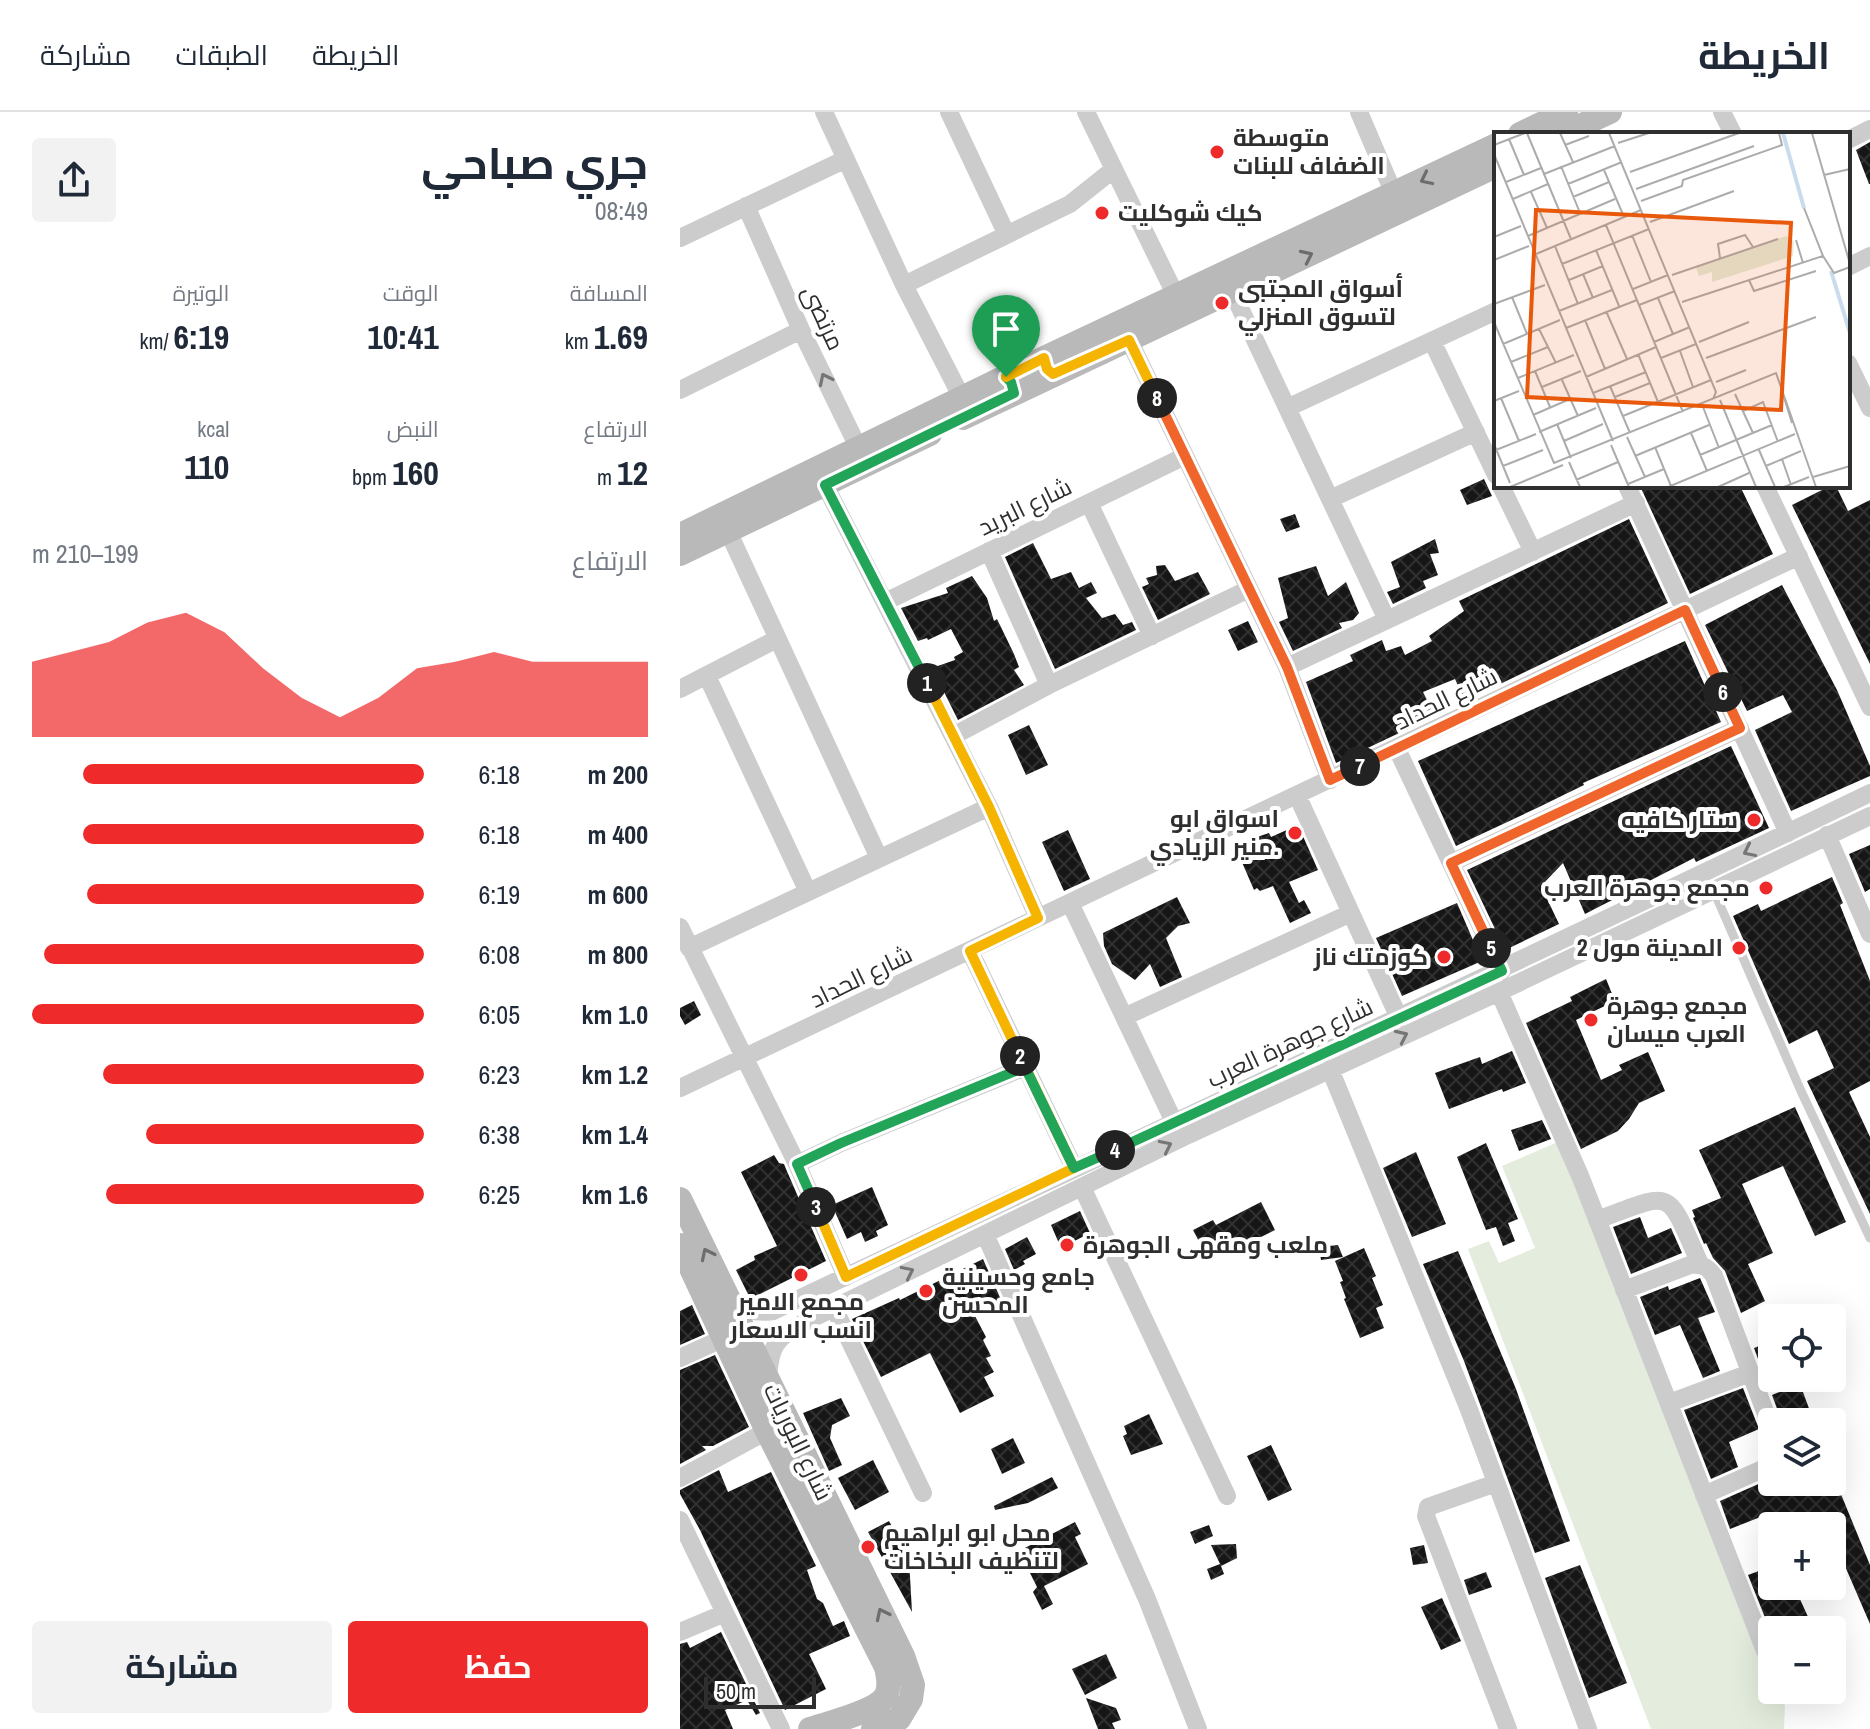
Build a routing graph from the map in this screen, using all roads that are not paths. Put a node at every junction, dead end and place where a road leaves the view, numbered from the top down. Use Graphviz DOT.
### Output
graph roads {
  1 [pos="824,112"];
  2 [pos="949,112"];
  3 [pos="1086,112"];
  4 [pos="1359,112"];
  5 [pos="1722,112"];
  6 [pos="1589,120"];
  7 [pos="1870,129"];
  8 [pos="1530,132"];
  9 [pos="1567,132"];
  10 [pos="1732,132"];
  11 [pos="1850,139"];
  12 [pos="1494,146"];
  13 [pos="846,159"];
  14 [pos="1494,167"];
  15 [pos="1114,169"];
  16 [pos="1394,194"];
  17 [pos="746,206"];
  18 [pos="1006,233"];
  19 [pos="680,238"];
  20 [pos="1870,256"];
  21 [pos="1850,266"];
  22 [pos="904,285"];
  23 [pos="1232,291"];
  24 [pos="1177,298"];
  25 [pos="1494,312"];
  26 [pos="801,330"];
  27 [pos="1129,340"];
  28 [pos="1432,341"];
  29 [pos="1048,366"];
  30 [pos="1850,366"];
  31 [pos="1010,385"];
  32 [pos="1865,386"];
  33 [pos="680,390"];
  34 [pos="963,400"];
  35 [pos="1287,408"];
  36 [pos="1870,408"];
  37 [pos="1476,432"];
  38 [pos="859,449"];
  39 [pos="1185,456"];
  40 [pos="1494,471"];
  41 [pos="825,485"];
  42 [pos="1502,488"];
  43 [pos="1628,488"];
  44 [pos="1766,488"];
  45 [pos="1330,499"];
  46 [pos="1089,503"];
  47 [pos="1636,503"];
  48 [pos="728,531"];
  49 [pos="680,535"];
  50 [pos="989,551"];
  51 [pos="1533,552"];
  52 [pos="680,554"];
  53 [pos="1799,556"];
  54 [pos="1249,589"];
  55 [pos="885,602"];
  56 [pos="1685,610"];
  57 [pos="1387,620"];
  58 [pos="1152,636"];
  59 [pos="777,639"];
  60 [pos="1870,659"];
  61 [pos="1287,667"];
  62 [pos="1852,669"];
  63 [pos="707,676"];
  64 [pos="1049,685"];
  65 [pos="680,689"];
  66 [pos="1870,707"];
  67 [pos="1740,728"];
  68 [pos="953,736"];
  69 [pos="1397,749"];
  70 [pos="1330,780"];
  71 [pos="1870,793"];
  72 [pos="1297,795"];
  73 [pos="989,807"];
  74 [pos="1870,816"];
  75 [pos="1788,833"];
  76 [pos="1827,835"];
  77 [pos="879,858"];
  78 [pos="1451,863"];
  79 [pos="1713,889"];
  80 [pos="808,892"];
  81 [pos="1070,903"];
  82 [pos="1351,913"];
  83 [pos="1038,918"];
  84 [pos="680,927"];
  85 [pos="1870,934"];
  86 [pos="689,948"];
  87 [pos="970,951"];
  88 [pos="1502,971"];
  89 [pos="1499,992"];
  90 [pos="1124,1017"];
  91 [pos="1399,1018"];
  92 [pos="743,1059"];
  93 [pos="1025,1067"];
  94 [pos="1330,1069"];
  95 [pos="680,1088"];
  96 [pos="1175,1124"];
  97 [pos="797,1164"];
  98 [pos="1074,1168"];
  99 [pos="1082,1187"];
  100 [pos="680,1199"];
  101 [pos="1597,1220"];
  102 [pos="985,1234"];
  103 [pos="1870,1238"];
  104 [pos="680,1245"];
  105 [pos="1700,1264"];
  106 [pos="846,1277"];
  107 [pos="1624,1290"];
  108 [pos="728,1297"];
  109 [pos="834,1308"];
  110 [pos="724,1338"];
  111 [pos="680,1358"];
  112 [pos="1750,1373"];
  113 [pos="768,1381"];
  114 [pos="1669,1403"];
  115 [pos="1764,1408"];
  116 [pos="767,1431"];
  117 [pos="1758,1471"];
  118 [pos="680,1478"];
  119 [pos="1496,1483"];
  120 [pos="923,1493"];
  121 [pos="1704,1495"];
  122 [pos="1227,1496"];
  123 [pos="680,1520"];
  124 [pos="830,1533"];
  125 [pos="725,1613"];
  126 [pos="680,1632"];
  127 [pos="1758,1633"];
  128 [pos="901,1684"];
  129 [pos="781,1729"];
  130 [pos="810,1729"];
  131 [pos="873,1729"];
  132 [pos="1198,1729"];
  133 [pos="1508,1729"];
  134 [pos="1588,1729"];
  1 -- 13 [label="street"];
  2 -- 18 [label="street"];
  3 -- 15 [label="street"];
  4 -- 16 [label="street"];
  5 -- 10 [label="street"];
  6 -- 8 [label="street"];
  6 -- 9 [label="street"];
  7 -- 11 [label="street"];
  12 -- 16 [label="street, one-way"];
  13 -- 17 [label="street"];
  13 -- 22 [label="street"];
  23 -- 14 [label="street, one-way"];
  15 -- 18 [label="street"];
  15 -- 24 [label="street"];
  16 -- 24 [label="street"];
  17 -- 19 [label="street"];
  17 -- 26 [label="street, مرتضى"];
  18 -- 22 [label="street"];
  20 -- 21 [label="street"];
  22 -- 34 [label="street"];
  23 -- 27 [label="street"];
  23 -- 35 [label="street"];
  24 -- 29 [label="street"];
  25 -- 28 [label="street"];
  26 -- 33 [label="street"];
  38 -- 26 [label="street, مرتضى, one-way"];
  27 -- 29 [label="street"];
  27 -- 39 [label="street"];
  28 -- 35 [label="street"];
  28 -- 37 [label="street"];
  29 -- 31 [label="street"];
  30 -- 32 [label="street"];
  31 -- 34 [label="street"];
  31 -- 41 [label="street"];
  32 -- 36 [label="street"];
  34 -- 38 [label="street"];
  35 -- 45 [label="street"];
  37 -- 40 [label="street"];
  37 -- 45 [label="street"];
  38 -- 49 [label="street"];
  39 -- 46 [label="street, شارع البريد"];
  39 -- 54 [label="street"];
  41 -- 48 [label="street"];
  41 -- 55 [label="street"];
  42 -- 51 [label="street"];
  43 -- 47 [label="street"];
  44 -- 53 [label="street"];
  45 -- 57 [label="street"];
  46 -- 50 [label="street, شارع البريد"];
  46 -- 58 [label="street"];
  47 -- 51 [label="street"];
  47 -- 56 [label="street"];
  48 -- 52 [label="street"];
  48 -- 59 [label="street"];
  50 -- 55 [label="street, شارع البريد"];
  50 -- 64 [label="street"];
  51 -- 57 [label="street"];
  53 -- 56 [label="street, شارع الحداد"];
  53 -- 62 [label="street"];
  54 -- 58 [label="street"];
  54 -- 61 [label="street"];
  55 -- 68 [label="street"];
  56 -- 67 [label="street"];
  56 -- 69 [label="street, شارع الحداد"];
  57 -- 61 [label="street"];
  58 -- 64 [label="street"];
  59 -- 63 [label="street"];
  59 -- 77 [label="street"];
  60 -- 62 [label="street"];
  61 -- 70 [label="street"];
  62 -- 66 [label="street"];
  63 -- 65 [label="street"];
  63 -- 80 [label="street"];
  64 -- 68 [label="street"];
  67 -- 75 [label="street"];
  67 -- 78 [label="street"];
  68 -- 73 [label="street"];
  69 -- 70 [label="street, شارع الحداد"];
  69 -- 78 [label="street"];
  70 -- 72 [label="street, شارع الحداد"];
  71 -- 75 [label="street, شارع جوهرة العرب"];
  72 -- 81 [label="street, شارع الحداد"];
  72 -- 82 [label="street"];
  73 -- 77 [label="street"];
  73 -- 83 [label="street"];
  74 -- 76 [label="street, شارع جوهرة العرب"];
  75 -- 88 [label="street, شارع جوهرة العرب, one-way"];
  76 -- 79 [label="street, شارع جوهرة العرب"];
  76 -- 85 [label="street"];
  77 -- 80 [label="street"];
  78 -- 88 [label="street"];
  79 -- 89 [label="street, شارع جوهرة العرب"];
  79 -- 103 [label="lane"];
  80 -- 86 [label="street"];
  81 -- 83 [label="street, شارع الحداد"];
  81 -- 90 [label="street"];
  82 -- 90 [label="street"];
  82 -- 91 [label="street"];
  83 -- 87 [label="street, شارع الحداد"];
  84 -- 86 [label="street"];
  86 -- 92 [label="street"];
  87 -- 92 [label="street, شارع الحداد"];
  87 -- 93 [label="street"];
  88 -- 91 [label="street, شارع جوهرة العرب"];
  94 -- 89 [label="street, شارع جوهرة العرب, one-way"];
  89 -- 101 [label="street"];
  90 -- 96 [label="street"];
  91 -- 96 [label="street, شارع جوهرة العرب"];
  92 -- 95 [label="street, شارع الحداد"];
  92 -- 97 [label="street"];
  93 -- 97 [label="street"];
  93 -- 98 [label="street"];
  99 -- 94 [label="street, شارع جوهرة العرب, one-way"];
  94 -- 119 [label="street"];
  96 -- 98 [label="street, شارع جوهرة العرب"];
  97 -- 106 [label="street"];
  98 -- 106 [label="street, شارع جوهرة العرب"];
  99 -- 102 [label="street, شارع جوهرة العرب"];
  99 -- 122 [label="street"];
  108 -- 100 [label="street, شارع البوريات, one-way"];
  101 -- 105 [label="street"];
  101 -- 107 [label="street"];
  109 -- 102 [label="street, شارع جوهرة العرب, one-way"];
  102 -- 132 [label="street"];
  104 -- 110 [label="street, شارع البوريات"];
  105 -- 107 [label="street"];
  105 -- 112 [label="street"];
  106 -- 108 [label="street, شارع جوهرة العرب"];
  107 -- 114 [label="street"];
  108 -- 113 [label="street, شارع البوريات"];
  109 -- 113 [label="street, شارع جوهرة العرب"];
  109 -- 120 [label="street"];
  110 -- 111 [label="street"];
  110 -- 116 [label="street, شارع البوريات"];
  112 -- 114 [label="street"];
  112 -- 115 [label="street"];
  113 -- 124 [label="street, شارع البوريات"];
  114 -- 121 [label="street"];
  116 -- 118 [label="street"];
  116 -- 124 [label="street, شارع البوريات"];
  117 -- 121 [label="street"];
  119 -- 133 [label="street"];
  119 -- 134 [label="street"];
  121 -- 127 [label="street"];
  123 -- 125 [label="street"];
  124 -- 128 [label="street, شارع البوريات"];
  125 -- 126 [label="street"];
  125 -- 129 [label="street"];
  128 -- 130 [label="street"];
  128 -- 131 [label="street"];
}
